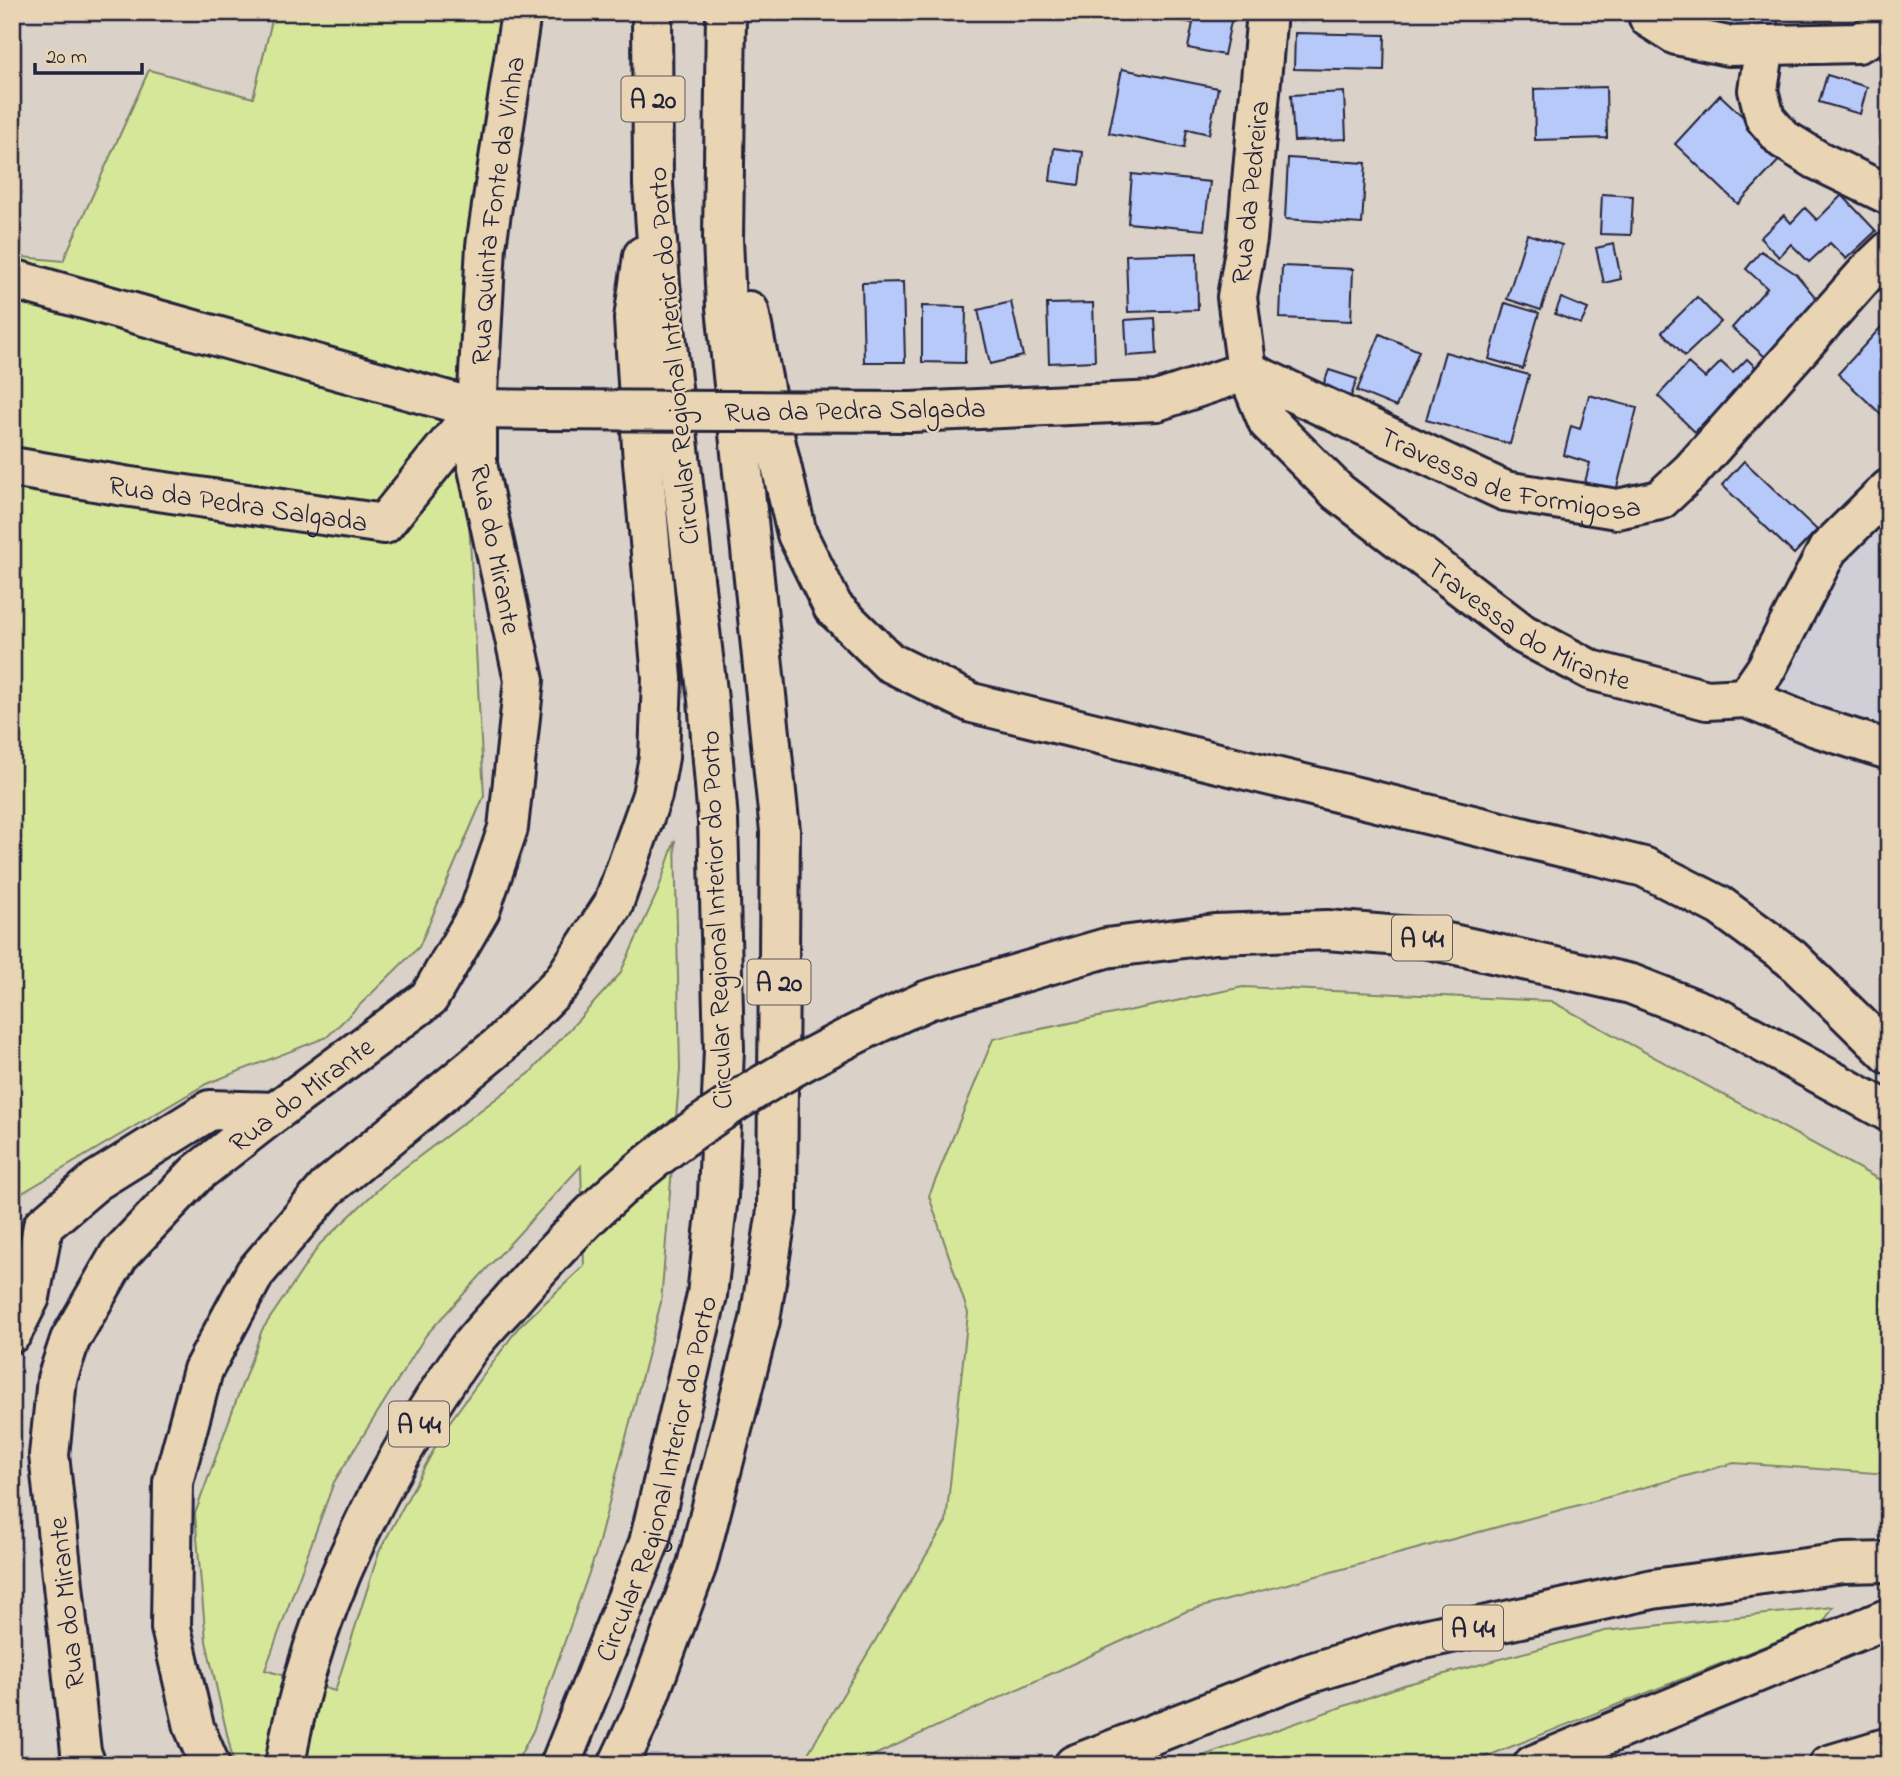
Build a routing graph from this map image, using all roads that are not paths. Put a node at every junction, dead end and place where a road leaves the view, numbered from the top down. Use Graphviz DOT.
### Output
graph roads {
  1 [pos="521,12"];
  2 [pos="652,12"];
  3 [pos="726,12"];
  4 [pos="1267,12"];
  5 [pos="1647,12"];
  6 [pos="1889,27"];
  7 [pos="1765,45"];
  8 [pos="724,178"];
  9 [pos="653,185"];
  10 [pos="1889,195"];
  11 [pos="1889,251"];
  12 [pos="12,279"];
  13 [pos="1247,371"];
  14 [pos="478,409"];
  15 [pos="12,467"];
  16 [pos="1889,489"];
  17 [pos="1746,698"];
  18 [pos="1889,750"];
  19 [pos="1889,1054"];
  20 [pos="275,1112"];
  21 [pos="1889,1112"];
  22 [pos="27,1229"];
  23 [pos="12,1333"];
  24 [pos="1889,1562"];
  25 [pos="1889,1618"];
  26 [pos="1889,1747"];
  27 [pos="86,1765"];
  28 [pos="210,1765"];
  29 [pos="285,1765"];
  30 [pos="560,1765"];
  31 [pos="618,1765"];
  32 [pos="1074,1765"];
  33 [pos="1532,1765"];
  34 [pos="1829,1765"];
  1 -- 14 [label="main road, Rua Quinta Fonte da Vinha"];
  2 -- 9 [label="main road, Circular Regional Interior do Porto / A 20"];
  3 -- 8 [label="main road, Circular Regional Interior do Porto / A 20"];
  4 -- 13 [label="main road, Rua da Pedreira"];
  5 -- 7 [label="main road"];
  6 -- 7 [label="main road"];
  7 -- 10 [label="main road"];
  8 -- 19 [label="main road"];
  8 -- 31 [label="main road, Circular Regional Interior do Porto / A 20"];
  9 -- 28 [label="main road"];
  9 -- 30 [label="main road, Circular Regional Interior do Porto / A 20"];
  11 -- 13 [label="main road, Travessa de Formigosa"];
  12 -- 14 [label="main road"];
  13 -- 14 [label="main road, Rua da Pedra Salgada, bridge"];
  13 -- 17 [label="main road, Travessa do Mirante"];
  14 -- 15 [label="main road, Rua da Pedra Salgada"];
  14 -- 20 [label="main road, Rua do Mirante"];
  16 -- 17 [label="main road"];
  17 -- 18 [label="main road, Travessa do Mirante"];
  20 -- 22 [label="main road"];
  20 -- 27 [label="main road, Rua do Mirante"];
  21 -- 29 [label="main road, A 44, bridge"];
  22 -- 23 [label="main road"];
  24 -- 32 [label="main road, A 44"];
  25 -- 33 [label="main road"];
  26 -- 34 [label="main road"];
}
